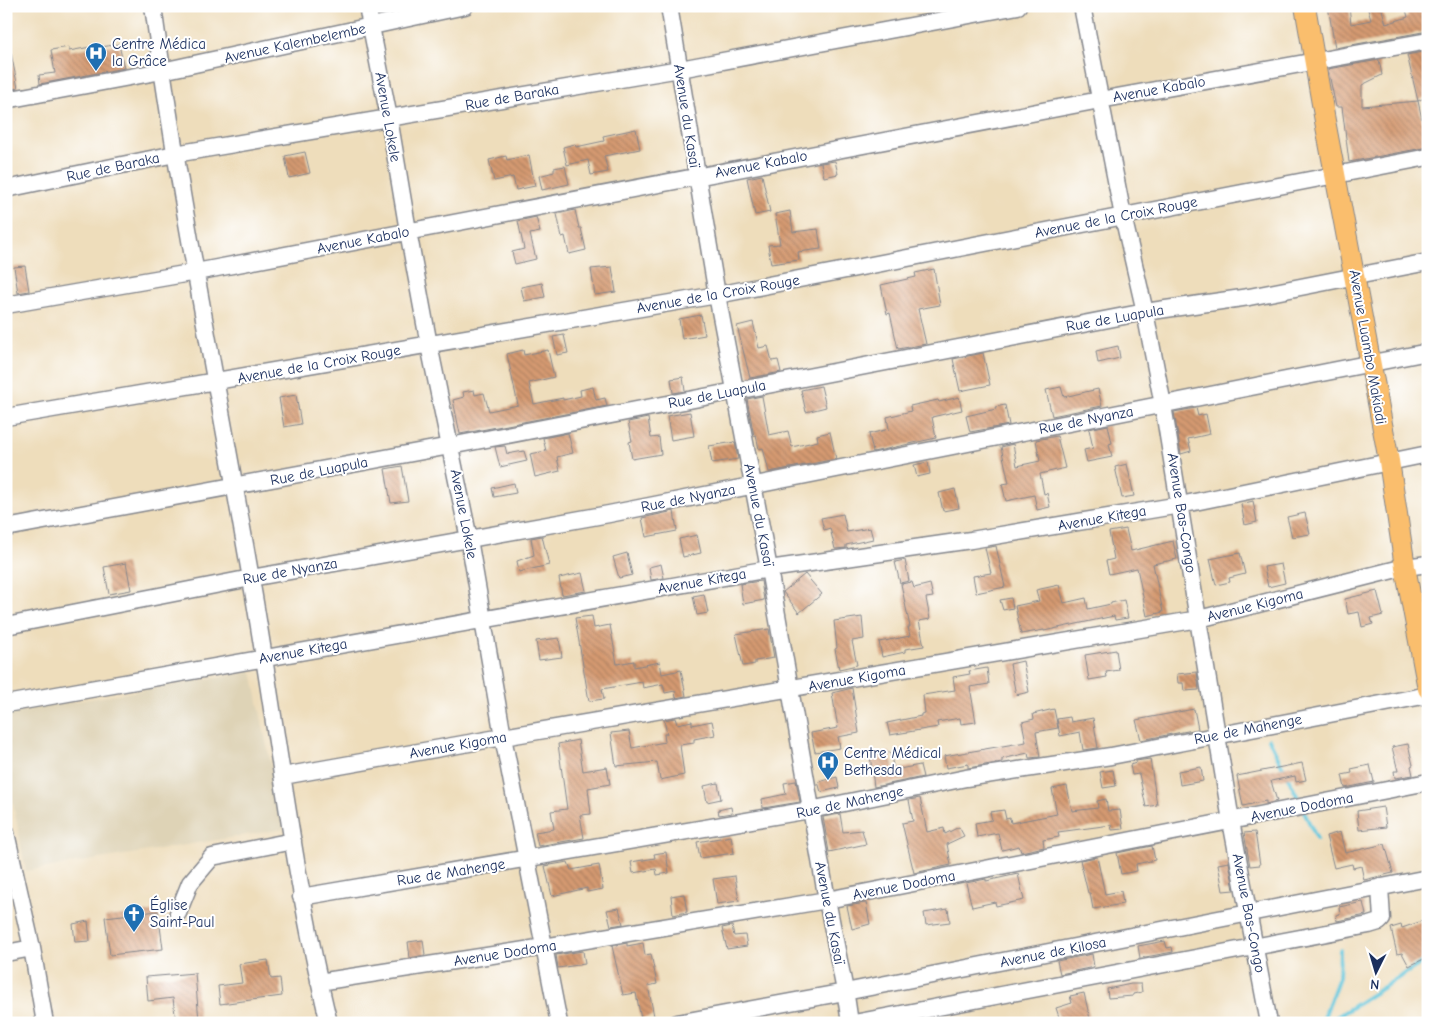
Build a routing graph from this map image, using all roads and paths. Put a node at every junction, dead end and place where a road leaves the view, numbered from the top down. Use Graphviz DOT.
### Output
graph roads {
  1 [pos="153,6"];
  2 [pos="367,6"];
  3 [pos="465,6"];
  4 [pos="669,6"];
  5 [pos="1018,6"];
  6 [pos="1082,6"];
  7 [pos="1305,6"];
  8 [pos="371,27"];
  9 [pos="1428,41"];
  10 [pos="1315,62"];
  11 [pos="680,69"];
  12 [pos="162,70"];
  13 [pos="6,100"];
  14 [pos="1100,100"];
  15 [pos="389,118"];
  16 [pos="175,154"];
  17 [pos="1428,157"];
  18 [pos="1335,175"];
  19 [pos="697,177"];
  20 [pos="6,190"];
  21 [pos="1123,216"];
  22 [pos="408,231"];
  23 [pos="1428,262"];
  24 [pos="196,272"];
  25 [pos="1356,276"];
  26 [pos="717,295"];
  27 [pos="6,305"];
  28 [pos="1145,312"];
  29 [pos="429,345"];
  30 [pos="1428,352"];
  31 [pos="1370,363"];
  32 [pos="216,382"];
  33 [pos="735,391"];
  34 [pos="1163,406"];
  35 [pos="6,417"];
  36 [pos="450,446"];
  37 [pos="1428,454"];
  38 [pos="1389,461"];
  39 [pos="753,485"];
  40 [pos="234,487"];
  41 [pos="1180,505"];
  42 [pos="6,528"];
  43 [pos="469,539"];
  44 [pos="1428,564"];
  45 [pos="1405,567"];
  46 [pos="769,569"];
  47 [pos="251,578"];
  48 [pos="484,620"];
  49 [pos="1199,620"];
  50 [pos="6,626"];
  51 [pos="264,657"];
  52 [pos="791,689"];
  53 [pos="1428,689"];
  54 [pos="1428,695"];
  55 [pos="6,704"];
  56 [pos="1217,735"];
  57 [pos="503,736"];
  58 [pos="283,776"];
  59 [pos="1428,782"];
  60 [pos="810,810"];
  61 [pos="1232,821"];
  62 [pos="6,833"];
  63 [pos="293,841"];
  64 [pos="528,860"];
  65 [pos="1428,878"];
  66 [pos="1380,887"];
  67 [pos="301,897"];
  68 [pos="827,900"];
  69 [pos="178,913"];
  70 [pos="1249,914"];
  71 [pos="1255,946"];
  72 [pos="544,947"];
  73 [pos="32,948"];
  74 [pos="6,953"];
  75 [pos="318,982"];
  76 [pos="845,992"];
  77 [pos="45,1023"];
  78 [pos="329,1023"];
  79 [pos="559,1023"];
  80 [pos="677,1023"];
  81 [pos="850,1023"];
  82 [pos="854,1023"];
  83 [pos="1269,1023"];
  1 -- 12 [label="street"];
  2 -- 8 [label="street, Avenue Lokele"];
  3 -- 8 [label="street, Avenue Kalembelembe"];
  4 -- 11 [label="street, Avenue du Kasaï"];
  5 -- 11 [label="street, Rue de Baraka"];
  6 -- 14 [label="street, Avenue Bas-Congo"];
  7 -- 10 [label="main road, Avenue Luambo Makiadi"];
  8 -- 12 [label="street, Avenue Kalembelembe"];
  8 -- 15 [label="street, Avenue Lokele"];
  9 -- 10 [label="street, Avenue Kabalo"];
  10 -- 14 [label="street, Avenue Kabalo"];
  10 -- 18 [label="main road, Avenue Luambo Makiadi"];
  11 -- 15 [label="street, Rue de Baraka"];
  11 -- 19 [label="street, Avenue du Kasaï"];
  12 -- 13 [label="street, Avenue Kalembelembe"];
  12 -- 16 [label="street"];
  14 -- 19 [label="street, Avenue Kabalo"];
  14 -- 21 [label="street, Avenue Bas-Congo"];
  15 -- 16 [label="street, Rue de Baraka"];
  15 -- 22 [label="street, Avenue Lokele"];
  16 -- 20 [label="street, Rue de Baraka"];
  16 -- 24 [label="street"];
  17 -- 18 [label="street, Avenue de la Croix Rouge"];
  18 -- 21 [label="street, Avenue de la Croix Rouge"];
  18 -- 25 [label="main road, Avenue Luambo Makiadi"];
  19 -- 22 [label="street, Avenue Kabalo"];
  19 -- 26 [label="street, Avenue du Kasaï"];
  21 -- 26 [label="street, Avenue de la Croix Rouge"];
  21 -- 28 [label="street, Avenue Bas-Congo"];
  22 -- 24 [label="street, Avenue Kabalo"];
  22 -- 29 [label="street, Avenue Lokele"];
  23 -- 25 [label="street, Rue de Luapula"];
  24 -- 27 [label="street, Avenue Kabalo"];
  24 -- 32 [label="street"];
  25 -- 28 [label="street, Rue de Luapula"];
  25 -- 31 [label="main road, Avenue Luambo Makiadi"];
  26 -- 29 [label="street, Avenue de la Croix Rouge"];
  26 -- 33 [label="street, Avenue du Kasaï"];
  28 -- 33 [label="street, Rue de Luapula"];
  28 -- 34 [label="street, Avenue Bas-Congo"];
  29 -- 32 [label="street, Avenue de la Croix Rouge"];
  29 -- 36 [label="street, Avenue Lokele"];
  30 -- 31 [label="street, Rue de Nyanza"];
  31 -- 34 [label="street, Rue de Nyanza"];
  31 -- 38 [label="main road, Avenue Luambo Makiadi"];
  32 -- 35 [label="street, Avenue de la Croix Rouge"];
  32 -- 40 [label="street"];
  33 -- 36 [label="street, Rue de Luapula"];
  33 -- 39 [label="street, Avenue du Kasaï"];
  34 -- 39 [label="street, Rue de Nyanza"];
  34 -- 41 [label="street, Avenue Bas-Congo"];
  36 -- 40 [label="street, Rue de Luapula"];
  36 -- 43 [label="street, Avenue Lokele"];
  37 -- 38 [label="street, Avenue Kitega"];
  38 -- 41 [label="street, Avenue Kitega"];
  38 -- 45 [label="main road, Avenue Luambo Makiadi"];
  39 -- 43 [label="street, Rue de Nyanza"];
  39 -- 46 [label="street, Avenue du Kasaï"];
  40 -- 42 [label="street, Rue de Luapula"];
  40 -- 47 [label="street"];
  41 -- 46 [label="street, Avenue Kitega"];
  41 -- 49 [label="street, Avenue Bas-Congo"];
  43 -- 47 [label="street, Rue de Nyanza"];
  43 -- 48 [label="street, Avenue Lokele"];
  44 -- 45 [label="street, Avenue Kigoma"];
  45 -- 49 [label="street, Avenue Kigoma"];
  45 -- 53 [label="main road, Avenue Luambo Makiadi"];
  46 -- 48 [label="street, Avenue Kitega"];
  46 -- 52 [label="street, Avenue du Kasaï"];
  47 -- 50 [label="street, Rue de Nyanza"];
  47 -- 51 [label="street"];
  48 -- 51 [label="street, Avenue Kitega"];
  48 -- 57 [label="street, Avenue Lokele"];
  49 -- 52 [label="street, Avenue Kigoma"];
  49 -- 56 [label="street, Avenue Bas-Congo"];
  51 -- 55 [label="street, Avenue Kitega"];
  51 -- 58 [label="street"];
  52 -- 57 [label="street, Avenue Kigoma"];
  52 -- 60 [label="street, Avenue du Kasaï"];
  54 -- 56 [label="street, Rue de Mahenge"];
  56 -- 60 [label="street, Rue de Mahenge"];
  56 -- 61 [label="street, Avenue Bas-Congo"];
  57 -- 58 [label="street, Avenue Kigoma"];
  57 -- 64 [label="street, Avenue Lokele"];
  58 -- 63 [label="street"];
  59 -- 61 [label="street, Avenue Dodoma"];
  60 -- 64 [label="street, Rue de Mahenge"];
  60 -- 68 [label="street, Avenue du Kasaï"];
  61 -- 68 [label="street, Avenue Dodoma"];
  61 -- 70 [label="street, Avenue Bas-Congo"];
  62 -- 73 [label="street"];
  63 -- 67 [label="street"];
  63 -- 69 [label="street"];
  64 -- 67 [label="street, Rue de Mahenge"];
  64 -- 72 [label="street, Avenue Lokele"];
  65 -- 66 [label="street, Avenue de Kilosa"];
  66 -- 70 [label="street, Avenue de Kilosa"];
  66 -- 71 [label="street"];
  67 -- 75 [label="street"];
  68 -- 72 [label="street, Avenue Dodoma"];
  68 -- 76 [label="street, Avenue du Kasaï"];
  70 -- 71 [label="street, Avenue Bas-Congo"];
  70 -- 76 [label="street, Avenue de Kilosa"];
  71 -- 82 [label="street"];
  71 -- 83 [label="street, Avenue Bas-Congo"];
  72 -- 75 [label="street, Avenue Dodoma"];
  72 -- 79 [label="street, Avenue Lokele"];
  73 -- 74 [label="street"];
  73 -- 77 [label="street"];
  75 -- 78 [label="street"];
  76 -- 80 [label="street, Avenue de Kilosa"];
  76 -- 81 [label="street, Avenue du Kasaï"];
}
